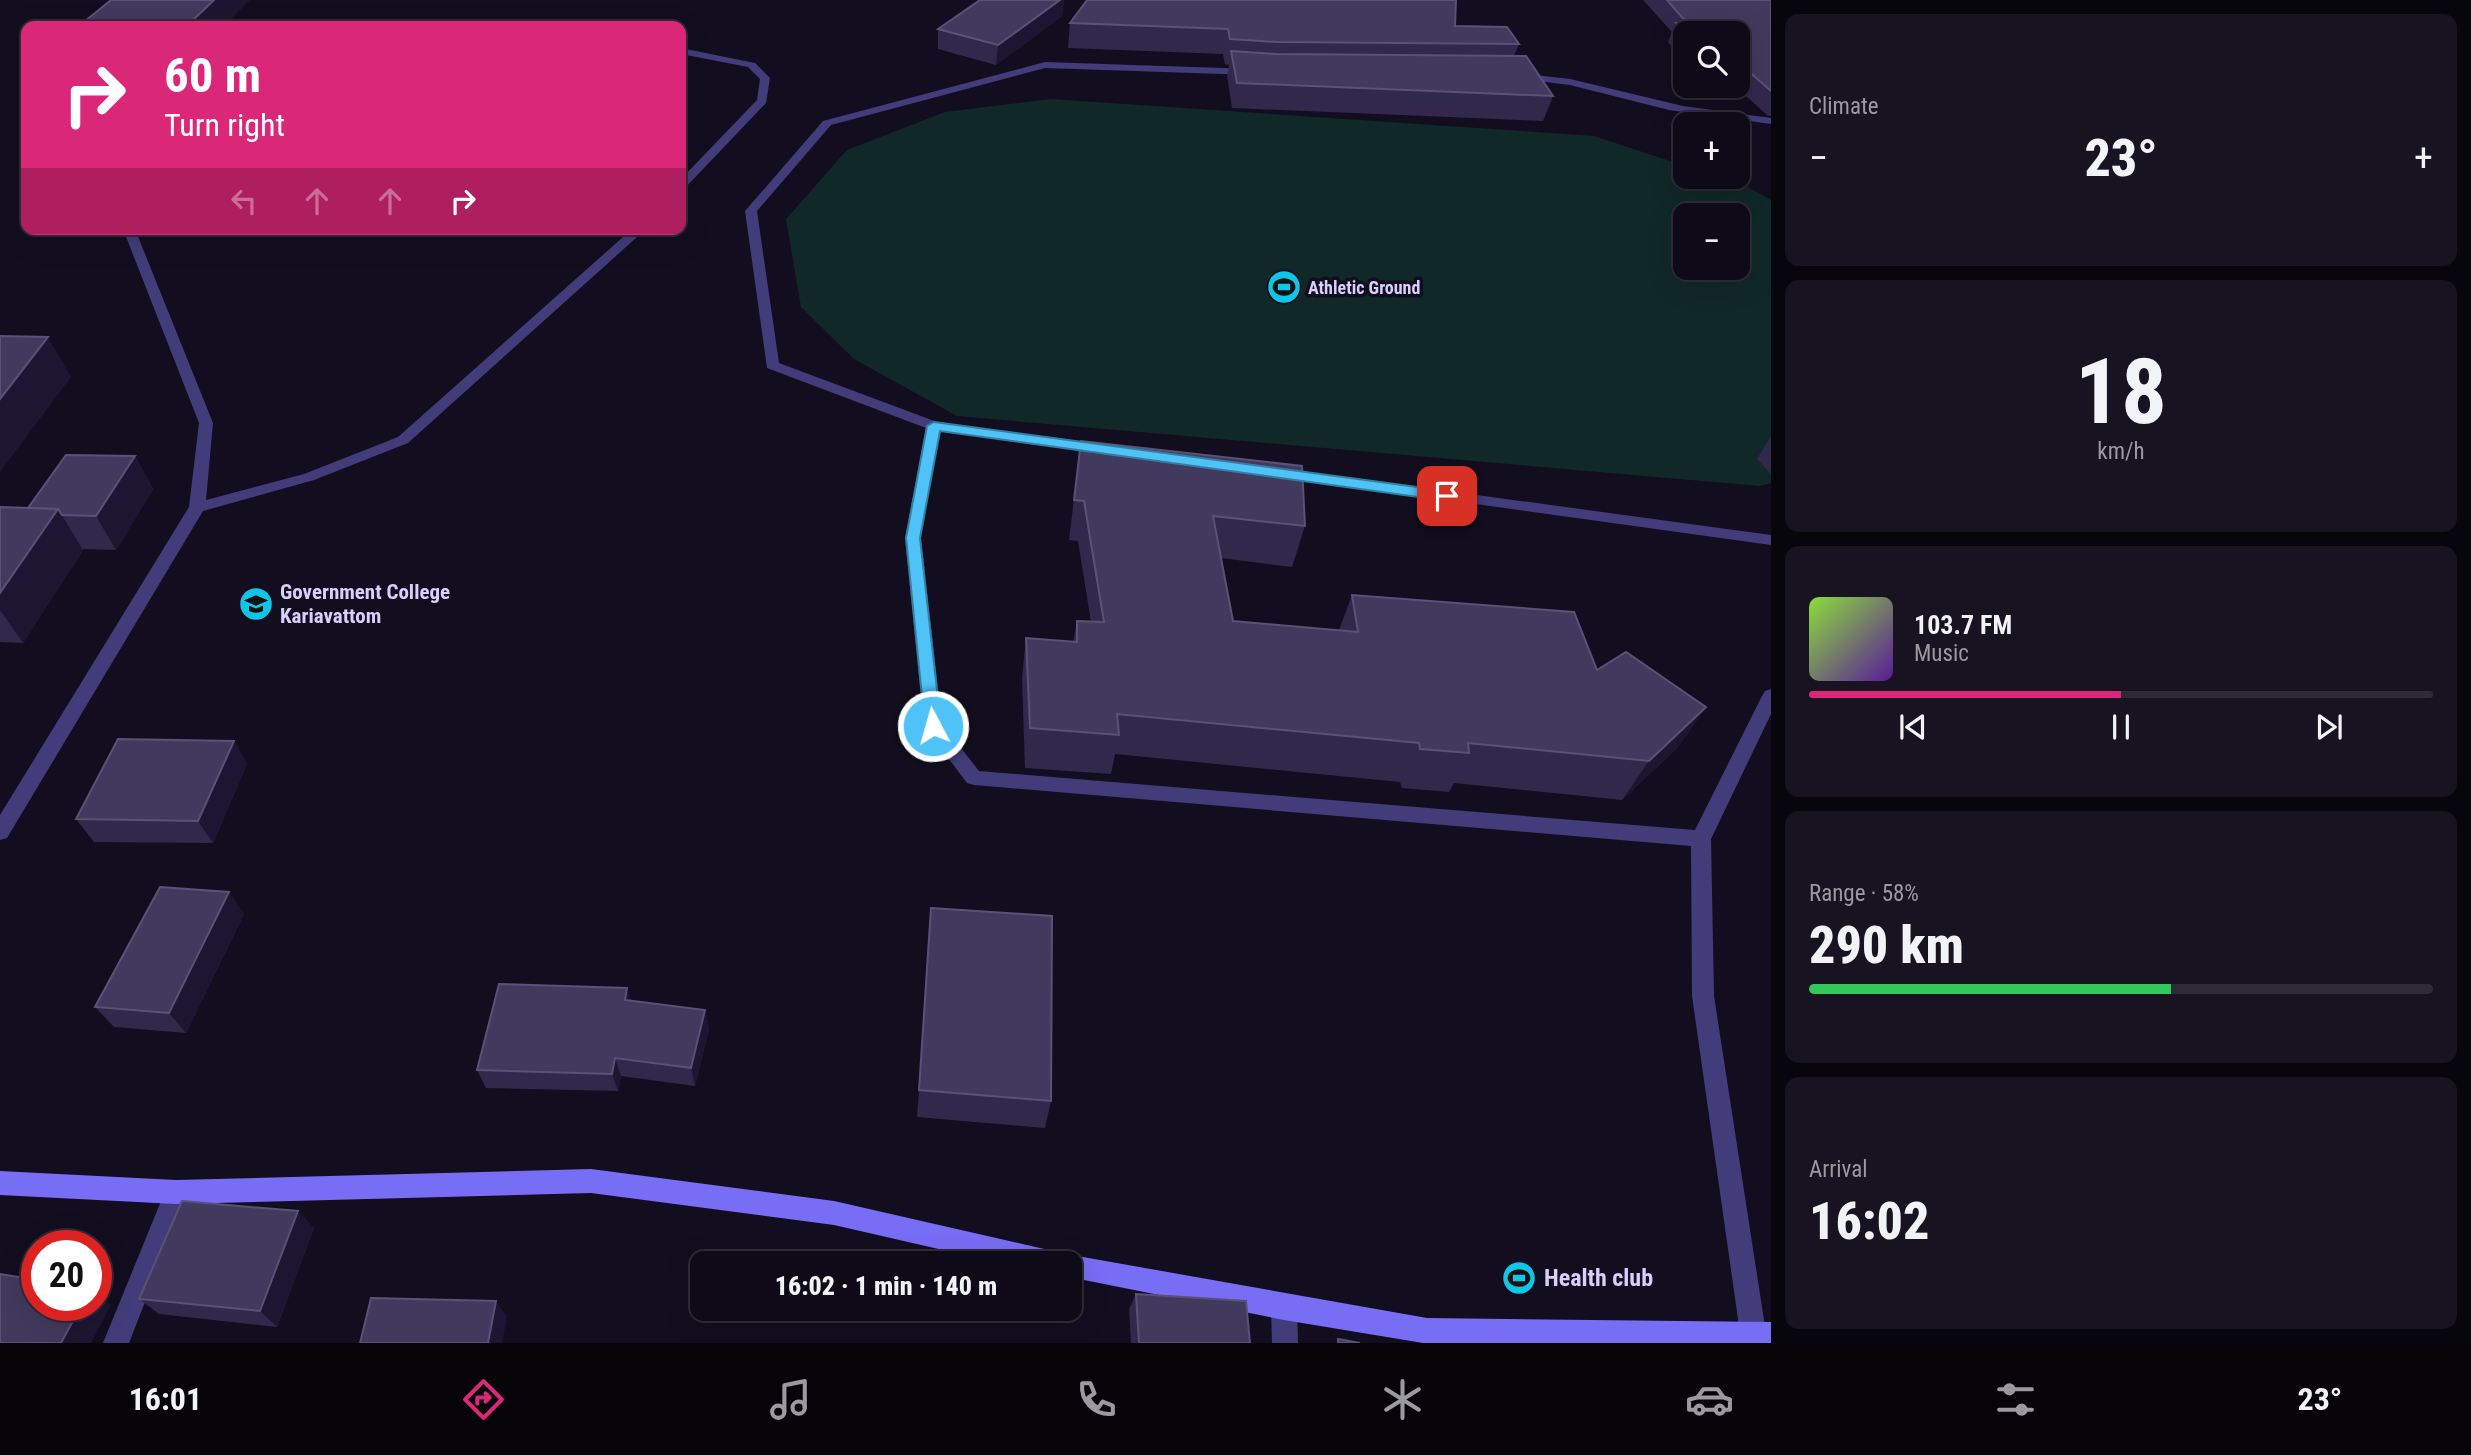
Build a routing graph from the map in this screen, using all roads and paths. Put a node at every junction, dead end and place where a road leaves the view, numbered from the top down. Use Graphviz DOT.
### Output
graph roads {
  1 [pos="686,52"];
  2 [pos="1271,73"];
  3 [pos="1506,76"];
  4 [pos="1771,121"];
  5 [pos="686,181"];
  6 [pos="131,235"];
  7 [pos="633,235"];
  8 [pos="934,426"];
  9 [pos="1112,450"];
  10 [pos="1263,471"];
  11 [pos="197,507"];
  12 [pos="1771,540"];
  13 [pos="1771,696"];
  14 [pos="0,832"];
  15 [pos="1701,839"];
  16 [pos="0,1183"];
  17 [pos="176,1192"];
  18 [pos="1003,1251"];
  19 [pos="1082,1268"];
  20 [pos="1284,1307"];
  21 [pos="1762,1334"];
  22 [pos="116,1343"];
  23 [pos="1286,1343"];
  1 -- 5 [label="street"];
  2 -- 8 [label="street"];
  3 -- 4 [label="street"];
  6 -- 11 [label="street"];
  7 -- 11 [label="street"];
  8 -- 9 [label="street"];
  8 -- 15 [label="street"];
  10 -- 12 [label="street"];
  11 -- 14 [label="street"];
  13 -- 15 [label="street"];
  15 -- 21 [label="street"];
  16 -- 17 [label="main road"];
  17 -- 18 [label="main road"];
  17 -- 22 [label="street"];
  19 -- 20 [label="main road"];
  20 -- 21 [label="main road"];
  20 -- 23 [label="street"];
}
